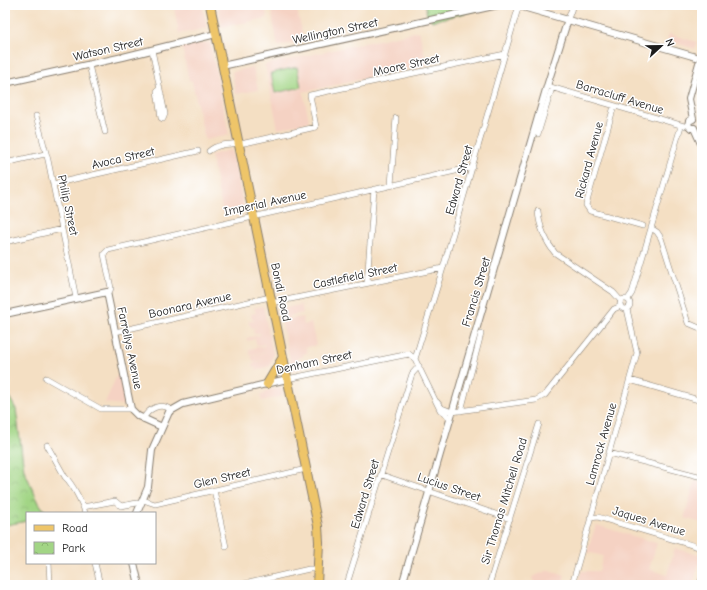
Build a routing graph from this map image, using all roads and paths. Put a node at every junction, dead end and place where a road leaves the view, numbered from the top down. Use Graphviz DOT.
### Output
graph roads {
  1 [pos="210,5"];
  2 [pos="498,5"];
  3 [pos="518,5"];
  4 [pos="573,5"];
  5 [pos="568,19"];
  6 [pos="216,34"];
  7 [pos="152,50"];
  8 [pos="505,54"];
  9 [pos="702,54"];
  10 [pos="699,61"];
  11 [pos="89,65"];
  12 [pos="222,66"];
  13 [pos="5,83"];
  14 [pos="550,87"];
  15 [pos="159,90"];
  16 [pos="614,106"];
  17 [pos="36,116"];
  18 [pos="396,118"];
  19 [pos="681,126"];
  20 [pos="691,127"];
  21 [pos="104,132"];
  22 [pos="538,134"];
  23 [pos="238,143"];
  24 [pos="702,146"];
  25 [pos="198,151"];
  26 [pos="209,151"];
  27 [pos="45,154"];
  28 [pos="5,163"];
  29 [pos="473,167"];
  30 [pos="53,184"];
  31 [pos="391,185"];
  32 [pos="374,189"];
  33 [pos="538,212"];
  34 [pos="253,216"];
  35 [pos="643,226"];
  36 [pos="651,228"];
  37 [pos="62,229"];
  38 [pos="5,242"];
  39 [pos="443,268"];
  40 [pos="367,283"];
  41 [pos="107,292"];
  42 [pos="76,298"];
  43 [pos="270,300"];
  44 [pos="628,300"];
  45 [pos="621,304"];
  46 [pos="627,309"];
  47 [pos="5,314"];
  48 [pos="702,329"];
  49 [pos="115,332"];
  50 [pos="481,334"];
  51 [pos="283,357"];
  52 [pos="415,359"];
  53 [pos="419,366"];
  54 [pos="46,378"];
  55 [pos="287,379"];
  56 [pos="630,380"];
  57 [pos="266,384"];
  58 [pos="702,401"];
  59 [pos="131,409"];
  60 [pos="171,410"];
  61 [pos="461,411"];
  62 [pos="451,415"];
  63 [pos="143,419"];
  64 [pos="539,424"];
  65 [pos="162,427"];
  66 [pos="47,444"];
  67 [pos="609,453"];
  68 [pos="306,469"];
  69 [pos="382,475"];
  70 [pos="702,477"];
  71 [pos="214,490"];
  72 [pos="430,490"];
  73 [pos="142,502"];
  74 [pos="83,507"];
  75 [pos="85,512"];
  76 [pos="137,512"];
  77 [pos="590,518"];
  78 [pos="510,519"];
  79 [pos="226,547"];
  80 [pos="702,548"];
  81 [pos="49,564"];
  82 [pos="95,564"];
  83 [pos="134,564"];
  84 [pos="318,569"];
  85 [pos="702,581"];
  86 [pos="348,584"];
  87 [pos="50,585"];
  88 [pos="100,585"];
  89 [pos="139,585"];
  90 [pos="240,585"];
  91 [pos="317,585"];
  92 [pos="402,585"];
  93 [pos="489,585"];
  94 [pos="572,585"];
  95 [pos="701,585"];
  1 -- 6 [label="main road, Bondi Road"];
  2 -- 12 [label="street, Wellington Street"];
  3 -- 5 [label="street"];
  3 -- 8 [label="street, Edward Street"];
  4 -- 5 [label="street, Francis Street"];
  5 -- 10 [label="street"];
  5 -- 14 [label="street, Francis Street"];
  6 -- 7 [label="street, Watson Street"];
  6 -- 12 [label="main road, Bondi Road"];
  7 -- 11 [label="street, Watson Street"];
  7 -- 15 [label="street"];
  8 -- 23 [label="street, Moore Street"];
  8 -- 29 [label="street, Edward Street"];
  9 -- 10 [label="street"];
  10 -- 20 [label="street"];
  11 -- 13 [label="street, Watson Street"];
  11 -- 21 [label="street"];
  12 -- 23 [label="main road, Bondi Road"];
  14 -- 16 [label="street, Barracluff Avenue"];
  14 -- 22 [label="street, Francis Street"];
  14 -- 62 [label="street, Francis Street"];
  15 -- 15 [label="street"];
  16 -- 19 [label="street, Barracluff Avenue"];
  16 -- 35 [label="street, Rickard Avenue"];
  17 -- 27 [label="street, Philip Street"];
  18 -- 31 [label="street"];
  19 -- 20 [label="street, Barracluff Avenue"];
  19 -- 36 [label="street"];
  20 -- 24 [label="street"];
  23 -- 26 [label="street"];
  23 -- 34 [label="main road, Bondi Road"];
  25 -- 30 [label="street, Avoca Street"];
  27 -- 28 [label="street"];
  27 -- 30 [label="street, Philip Street"];
  29 -- 31 [label="street, Imperial Avenue"];
  29 -- 39 [label="street, Edward Street"];
  30 -- 37 [label="street, Philip Street"];
  31 -- 32 [label="street, Imperial Avenue"];
  32 -- 34 [label="street, Imperial Avenue"];
  32 -- 40 [label="street"];
  33 -- 45 [label="street"];
  34 -- 41 [label="street, Imperial Avenue"];
  34 -- 43 [label="main road, Bondi Road"];
  36 -- 44 [label="street"];
  36 -- 48 [label="street"];
  37 -- 38 [label="street"];
  37 -- 42 [label="street, Philip Street"];
  39 -- 40 [label="street, Castlefield Street"];
  39 -- 52 [label="street, Edward Street"];
  40 -- 43 [label="street, Castlefield Street"];
  41 -- 42 [label="street"];
  41 -- 49 [label="street, Farrellys Avenue"];
  42 -- 47 [label="street"];
  43 -- 49 [label="street, Boonara Avenue"];
  43 -- 51 [label="main road, Bondi Road"];
  44 -- 45 [label="street"];
  44 -- 46 [label="street"];
  45 -- 46 [label="street"];
  45 -- 61 [label="street"];
  46 -- 56 [label="street, Lamrock Avenue"];
  49 -- 59 [label="street, Farrellys Avenue"];
  50 -- 61 [label="street, Francis Street"];
  51 -- 55 [label="main road, Bondi Road"];
  51 -- 57 [label="main road"];
  52 -- 53 [label="street"];
  52 -- 55 [label="street, Denham Street"];
  53 -- 62 [label="street"];
  53 -- 69 [label="street, Edward Street"];
  54 -- 59 [label="street"];
  55 -- 57 [label="street, Denham Street"];
  55 -- 68 [label="main road, Bondi Road"];
  56 -- 58 [label="street"];
  56 -- 67 [label="street, Lamrock Avenue"];
  57 -- 60 [label="street, Denham Street"];
  59 -- 63 [label="street"];
  60 -- 63 [label="street, Denham Street"];
  60 -- 65 [label="street"];
  61 -- 62 [label="street"];
  62 -- 72 [label="street, Francis Street"];
  63 -- 65 [label="street"];
  64 -- 78 [label="street, Sir Thomas Mitchell Road"];
  65 -- 73 [label="street"];
  66 -- 74 [label="street"];
  67 -- 70 [label="street"];
  67 -- 77 [label="street, Lamrock Avenue"];
  68 -- 71 [label="street, Glen Street"];
  68 -- 84 [label="main road, Bondi Road"];
  69 -- 72 [label="street, Lucius Street"];
  69 -- 86 [label="street, Edward Street"];
  71 -- 73 [label="street, Glen Street"];
  71 -- 79 [label="street"];
  72 -- 78 [label="street, Lucius Street"];
  72 -- 92 [label="street, Francis Street"];
  73 -- 74 [label="street, Glen Street"];
  73 -- 76 [label="street"];
  74 -- 75 [label="street"];
  77 -- 80 [label="street, Jaques Avenue"];
  77 -- 94 [label="street, Lamrock Avenue"];
  78 -- 93 [label="street, Sir Thomas Mitchell Road"];
  81 -- 87 [label="street"];
  82 -- 88 [label="street"];
  83 -- 89 [label="street"];
  84 -- 90 [label="street"];
  84 -- 91 [label="main road, Bondi Road"];
  85 -- 95 [label="street"];
}
